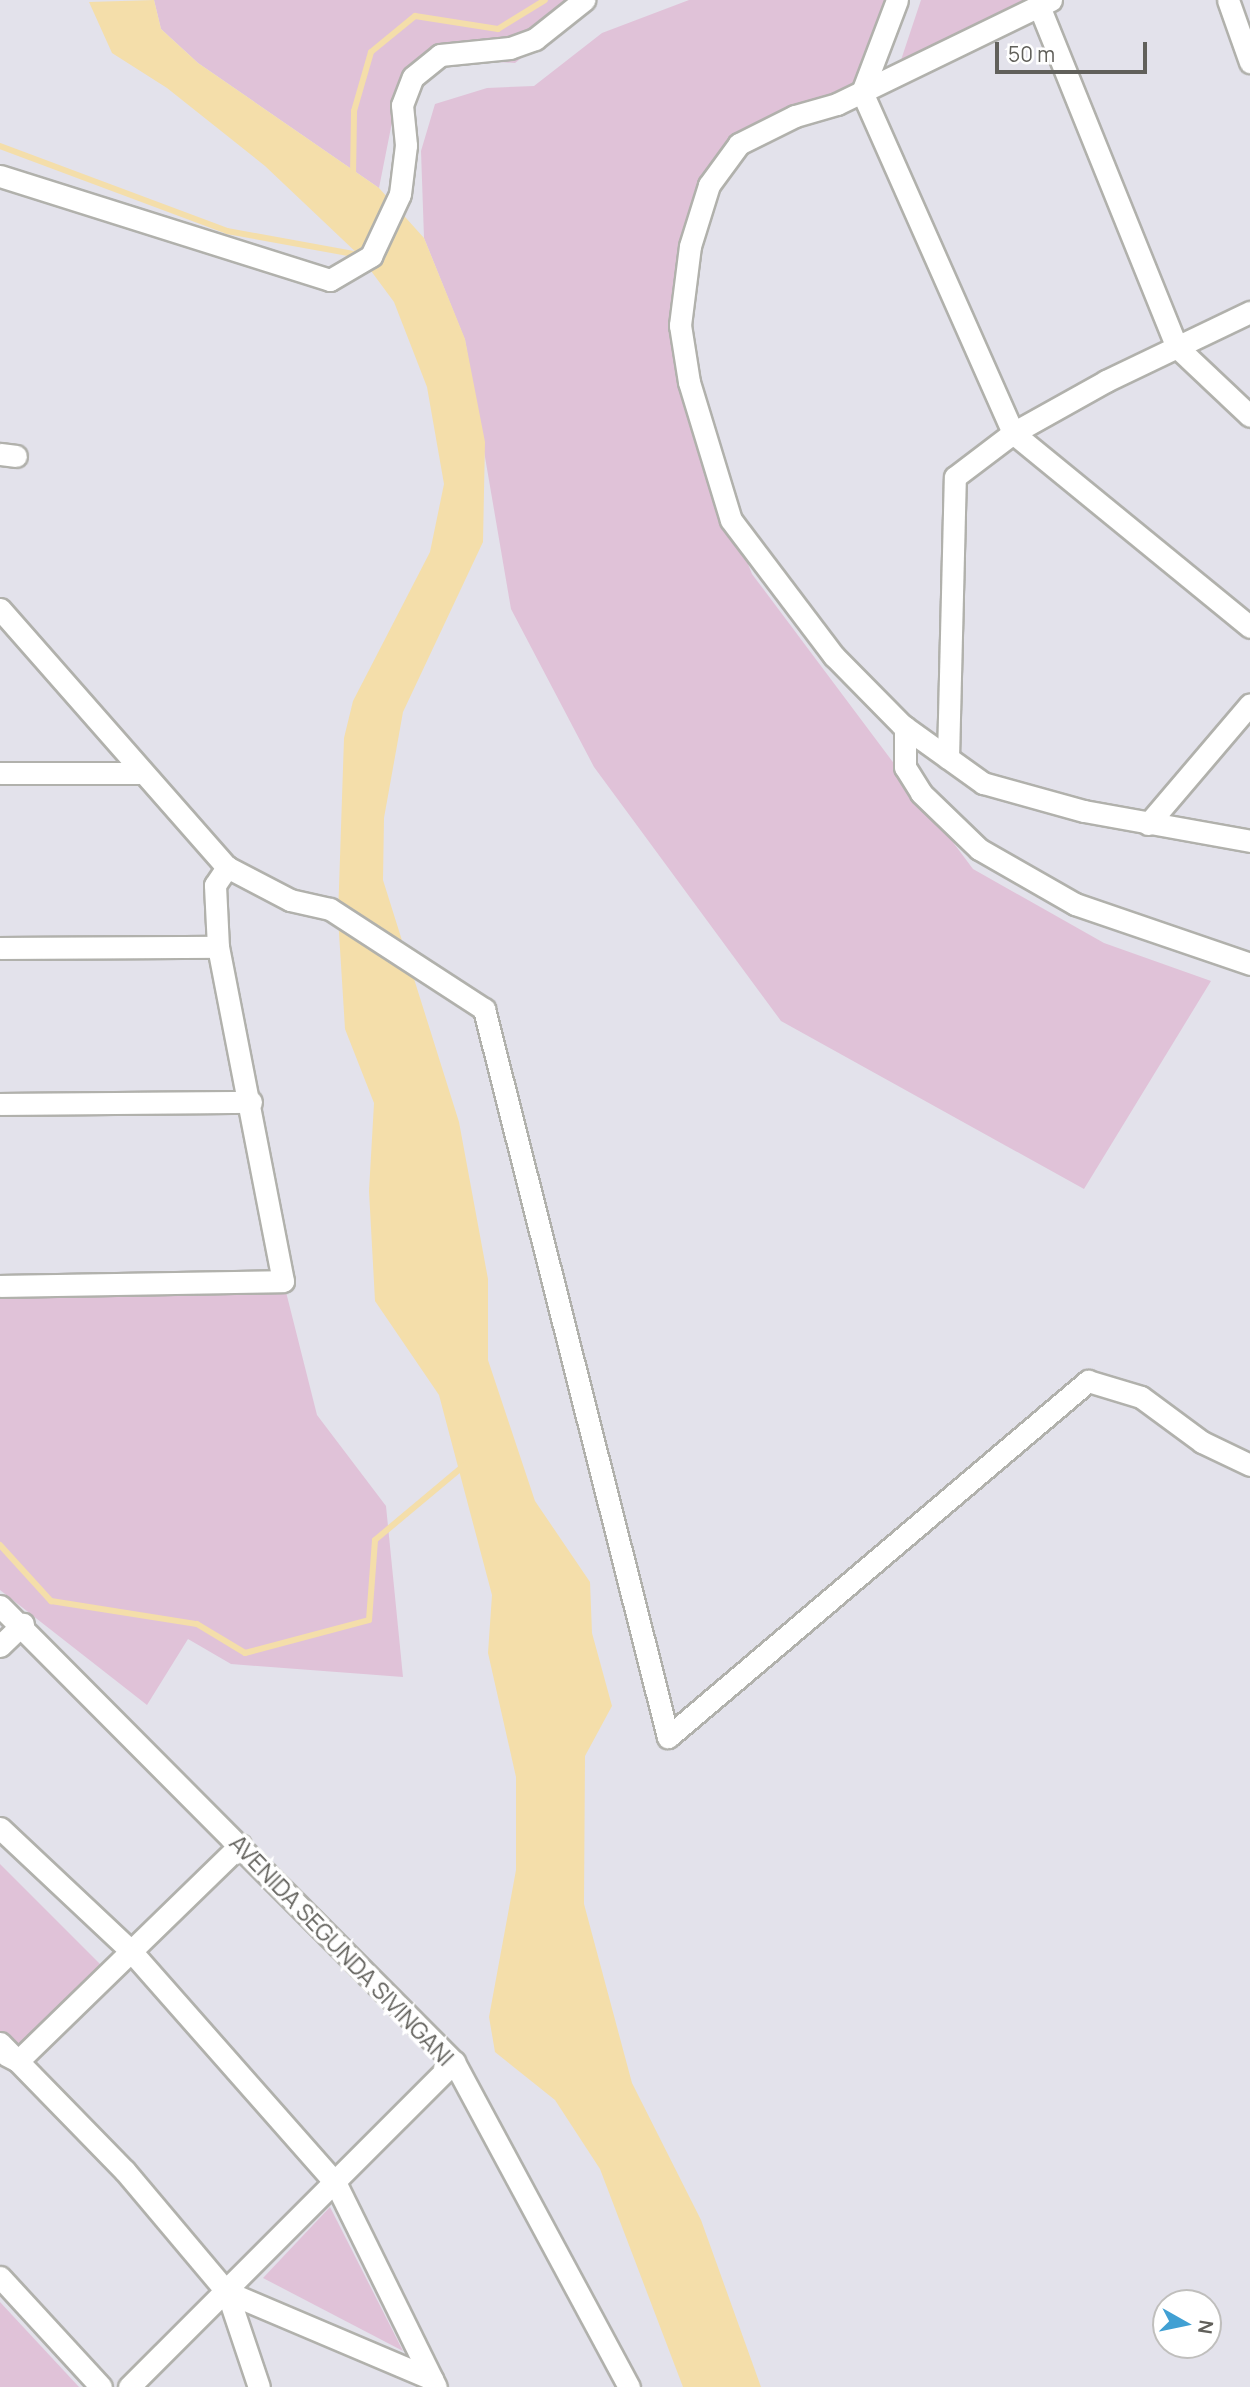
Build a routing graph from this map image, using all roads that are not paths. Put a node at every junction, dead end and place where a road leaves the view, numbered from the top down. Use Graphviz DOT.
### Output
graph roads {
  1 [pos="584,0"];
  2 [pos="897,0"];
  3 [pos="1228,0"];
  4 [pos="1045,3"];
  5 [pos="1250,62"];
  6 [pos="862,92"];
  7 [pos="0,176"];
  8 [pos="1250,312"];
  9 [pos="1177,347"];
  10 [pos="1250,416"];
  11 [pos="1013,433"];
  12 [pos="0,609"];
  13 [pos="1250,627"];
  14 [pos="1250,704"];
  15 [pos="905,727"];
  16 [pos="948,758"];
  17 [pos="0,773"];
  18 [pos="139,773"];
  19 [pos="1148,824"];
  20 [pos="1250,841"];
  21 [pos="227,867"];
  22 [pos="218,947"];
  23 [pos="0,948"];
  24 [pos="1250,964"];
  25 [pos="251,1102"];
  26 [pos="0,1104"];
  27 [pos="0,1286"];
  28 [pos="1250,1465"];
  29 [pos="0,1606"];
  30 [pos="23,1624"];
  31 [pos="0,1646"];
  32 [pos="0,1828"];
  33 [pos="240,1844"];
  34 [pos="130,1950"];
  35 [pos="0,2043"];
  36 [pos="9,2057"];
  37 [pos="454,2062"];
  38 [pos="336,2184"];
  39 [pos="0,2277"];
  40 [pos="228,2292"];
  41 [pos="434,2383"];
  42 [pos="101,2387"];
  43 [pos="129,2387"];
  44 [pos="259,2387"];
  45 [pos="629,2387"];
  1 -- 7 [label="street"];
  2 -- 6 [label="street"];
  3 -- 5 [label="street"];
  4 -- 6 [label="street"];
  4 -- 9 [label="street"];
  6 -- 11 [label="street"];
  6 -- 15 [label="street"];
  8 -- 9 [label="street"];
  9 -- 10 [label="street"];
  9 -- 11 [label="street"];
  11 -- 13 [label="street"];
  11 -- 16 [label="street"];
  12 -- 18 [label="street"];
  14 -- 19 [label="street"];
  15 -- 16 [label="street"];
  15 -- 24 [label="street"];
  16 -- 19 [label="street"];
  17 -- 18 [label="street"];
  18 -- 21 [label="street"];
  19 -- 20 [label="street"];
  21 -- 22 [label="street"];
  21 -- 28 [label="street"];
  22 -- 23 [label="street"];
  22 -- 25 [label="street"];
  25 -- 26 [label="street"];
  25 -- 27 [label="street"];
  29 -- 30 [label="street, AVENIDA SEGUNDA SIVINGANI"];
  30 -- 31 [label="street"];
  30 -- 33 [label="street, AVENIDA SEGUNDA SIVINGANI"];
  32 -- 34 [label="street"];
  33 -- 34 [label="street"];
  33 -- 37 [label="street, AVENIDA SEGUNDA SIVINGANI"];
  34 -- 36 [label="street"];
  34 -- 38 [label="street"];
  35 -- 36 [label="street"];
  36 -- 40 [label="street"];
  37 -- 38 [label="street"];
  37 -- 45 [label="street, AVENIDA SEGUNDA SIVINGANI"];
  38 -- 40 [label="street"];
  38 -- 41 [label="street"];
  39 -- 42 [label="street"];
  40 -- 41 [label="street"];
  40 -- 43 [label="street"];
  40 -- 44 [label="street"];
}
